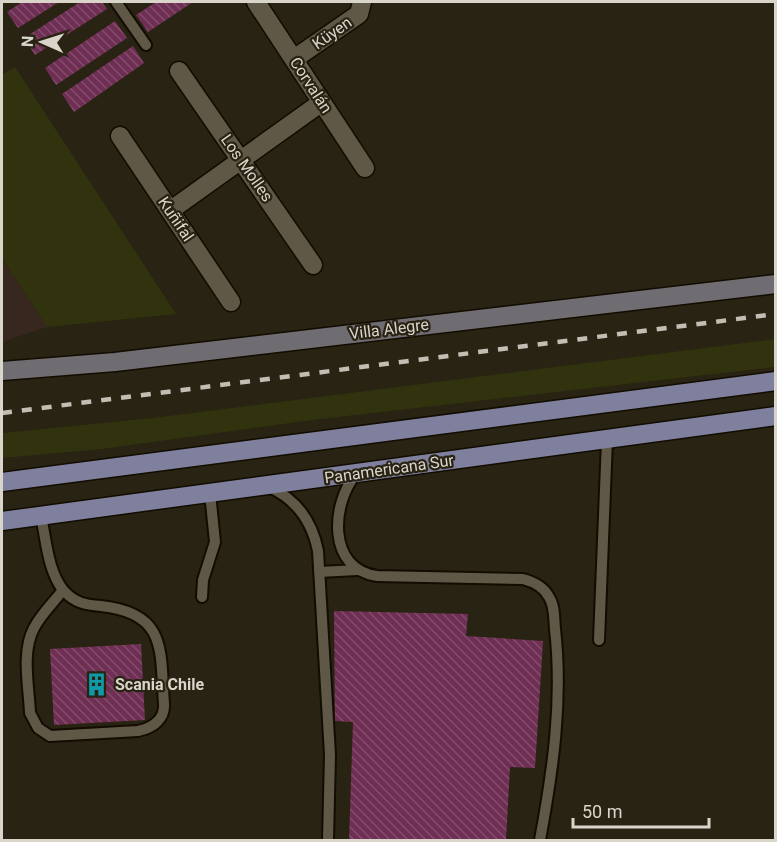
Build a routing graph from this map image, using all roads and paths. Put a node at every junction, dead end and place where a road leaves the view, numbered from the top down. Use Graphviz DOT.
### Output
graph roads {
  1 [pos="116,2"];
  2 [pos="256,2"];
  3 [pos="362,2"];
  4 [pos="146,45"];
  5 [pos="294,59"];
  6 [pos="179,70"];
  7 [pos="322,102"];
  8 [pos="120,136"];
  9 [pos="242,160"];
  10 [pos="365,168"];
  11 [pos="171,210"];
  12 [pos="313,265"];
  13 [pos="776,284"];
  14 [pos="231,302"];
  15 [pos="2,371"];
  16 [pos="776,381"];
  17 [pos="776,416"];
  18 [pos="607,440"];
  19 [pos="356,474"];
  20 [pos="2,482"];
  21 [pos="266,486"];
  22 [pos="210,493"];
  23 [pos="40,516"];
  24 [pos="2,521"];
  25 [pos="357,570"];
  26 [pos="319,573"];
  27 [pos="63,590"];
  28 [pos="202,597"];
  29 [pos="599,640"];
  30 [pos="328,840"];
  31 [pos="540,840"];
  1 -- 4 [label="lane"];
  2 -- 5 [label="street, Corvalán"];
  3 -- 5 [label="street, Küyen"];
  5 -- 7 [label="street, Corvalán"];
  6 -- 9 [label="street, Los Molles"];
  7 -- 9 [label="street"];
  7 -- 10 [label="street, Corvalán"];
  8 -- 11 [label="street, Kuñifal"];
  9 -- 11 [label="street"];
  9 -- 12 [label="street, Los Molles"];
  11 -- 14 [label="street, Kuñifal"];
  13 -- 15 [label="main road, Villa Alegre"];
  16 -- 20 [label="main road"];
  17 -- 18 [label="main road, Panamericana Sur"];
  18 -- 19 [label="main road, Panamericana Sur"];
  18 -- 29 [label="lane"];
  19 -- 21 [label="main road, Panamericana Sur"];
  19 -- 25 [label="lane"];
  21 -- 22 [label="main road, Panamericana Sur"];
  21 -- 26 [label="lane"];
  22 -- 23 [label="main road, Panamericana Sur"];
  22 -- 28 [label="lane"];
  23 -- 24 [label="main road, Panamericana Sur"];
  23 -- 27 [label="lane"];
  25 -- 26 [label="lane"];
  25 -- 31 [label="lane"];
  26 -- 30 [label="lane"];
  27 -- 27 [label="lane"];
}
